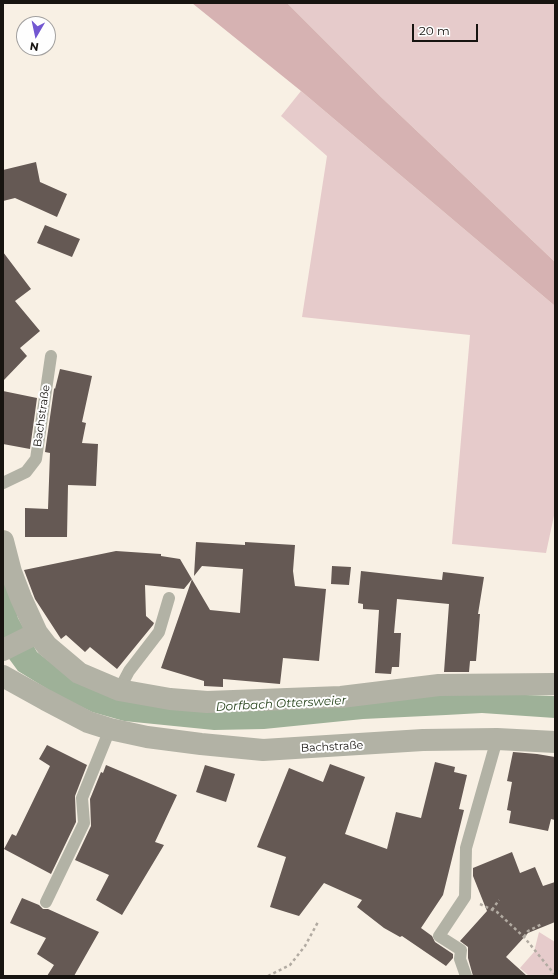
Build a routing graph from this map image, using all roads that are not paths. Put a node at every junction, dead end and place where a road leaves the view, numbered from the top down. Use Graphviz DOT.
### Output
graph roads {
  1 [pos="52,356"];
  2 [pos="3,483"];
  3 [pos="3,541"];
  4 [pos="169,598"];
  5 [pos="34,634"];
  6 [pos="3,650"];
  7 [pos="3,676"];
  8 [pos="555,684"];
  9 [pos="119,690"];
  10 [pos="110,729"];
  11 [pos="496,739"];
  12 [pos="555,742"];
  13 [pos="46,902"];
  14 [pos="466,976"];
  1 -- 2 [label="lane, Bachstraße"];
  3 -- 5 [label="street"];
  4 -- 9 [label="lane"];
  5 -- 6 [label="street"];
  5 -- 9 [label="street"];
  7 -- 10 [label="street, Bachstraße"];
  8 -- 9 [label="street"];
  10 -- 11 [label="street, Bachstraße"];
  10 -- 13 [label="lane"];
  11 -- 12 [label="street, Bachstraße"];
  11 -- 14 [label="lane"];
}
